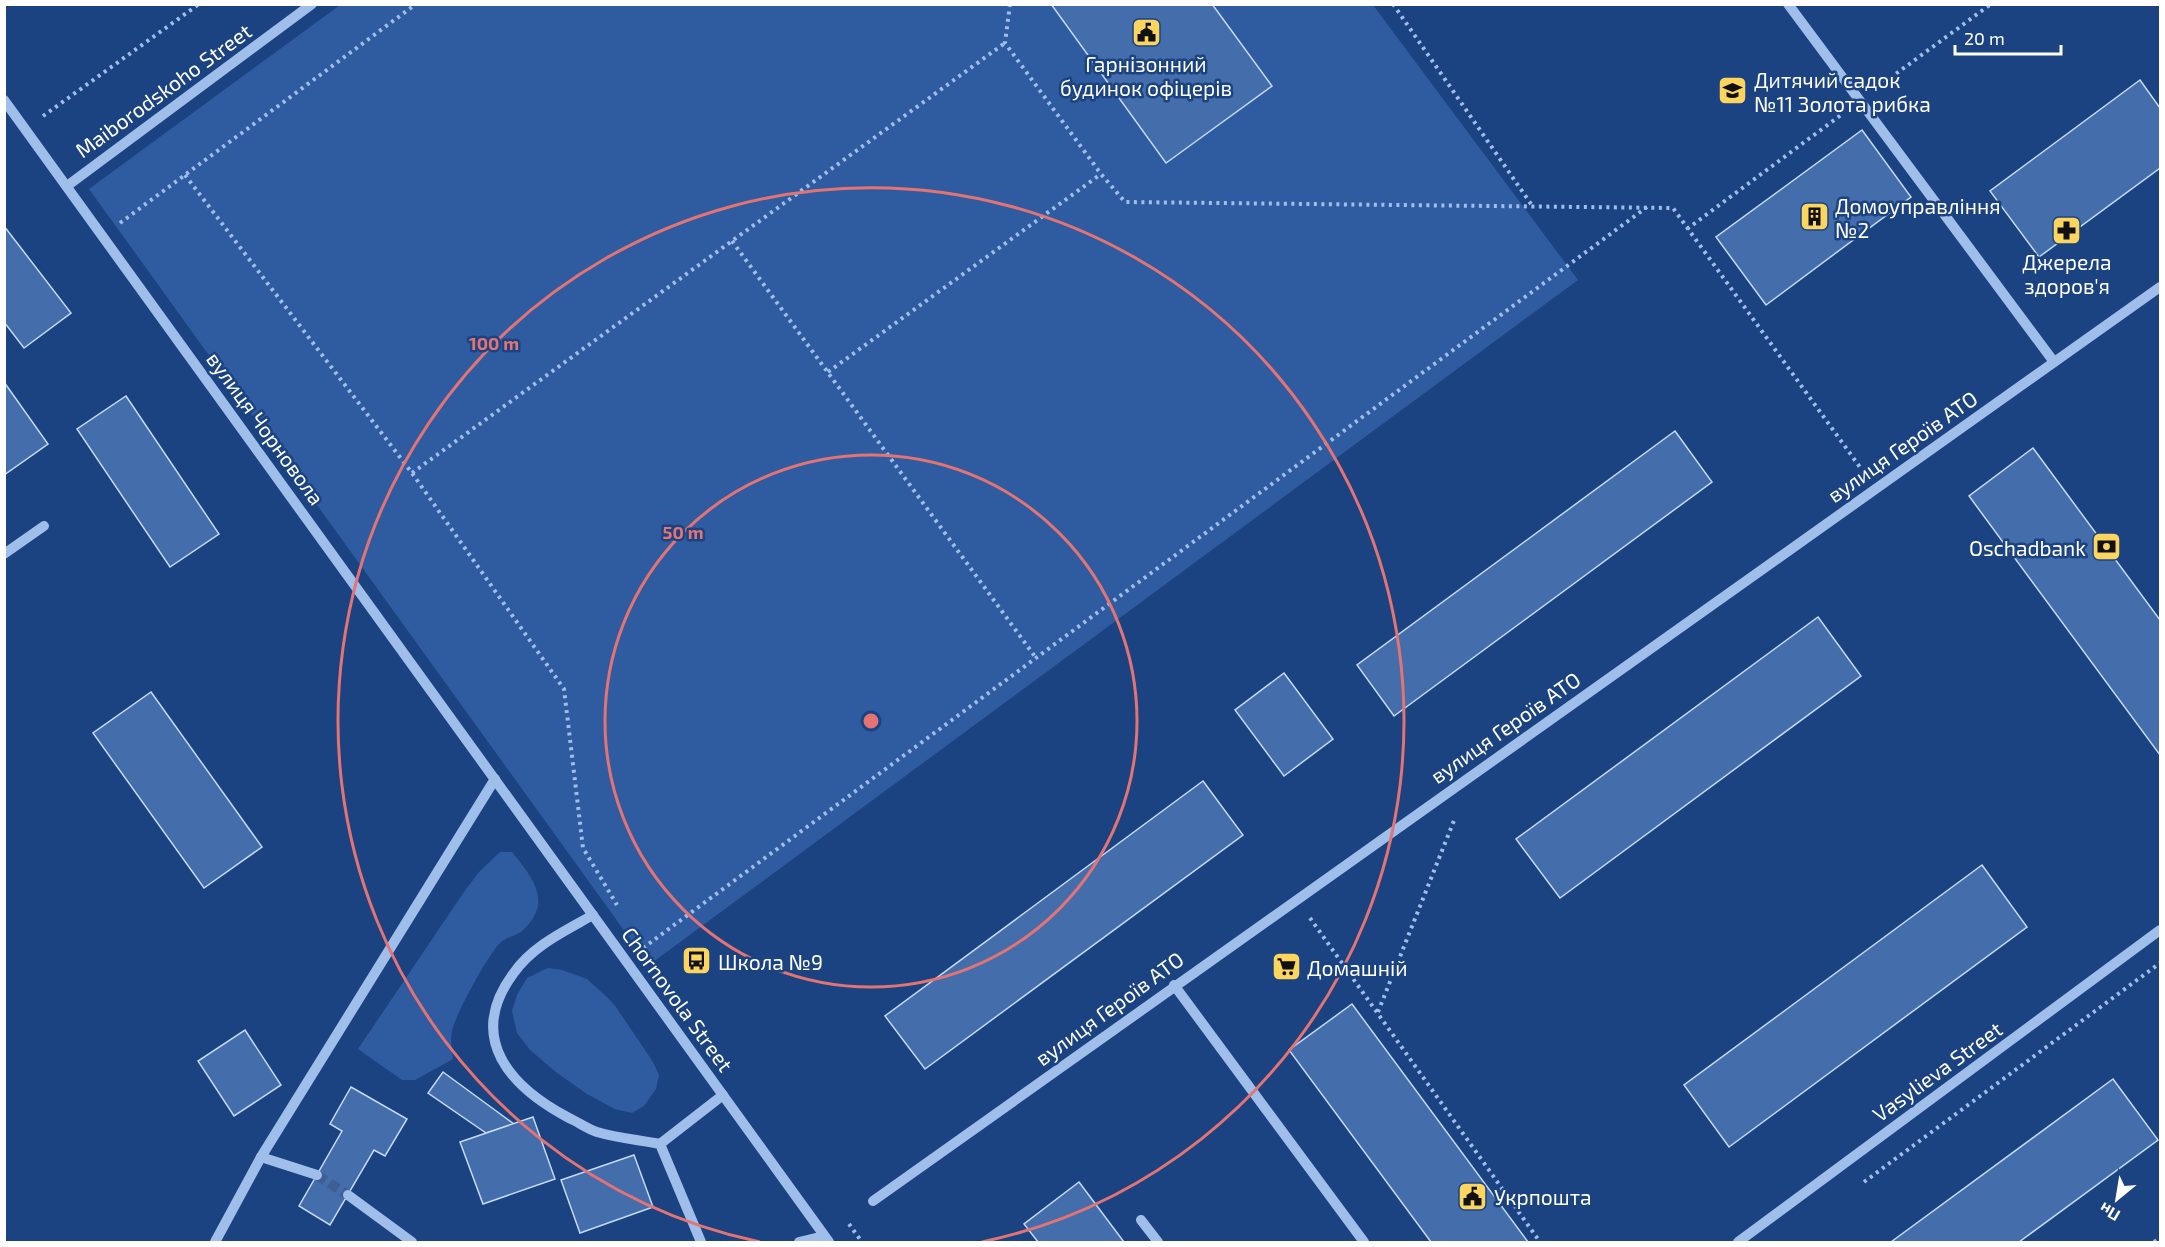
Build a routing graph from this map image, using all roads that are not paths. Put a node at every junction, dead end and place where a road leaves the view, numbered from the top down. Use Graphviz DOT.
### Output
graph roads {
  1 [pos="312,4"];
  2 [pos="1788,4"];
  3 [pos="4,100"];
  4 [pos="66,186"];
  5 [pos="2160,287"];
  6 [pos="2054,362"];
  7 [pos="44,526"];
  8 [pos="4,554"];
  9 [pos="495,779"];
  10 [pos="593,915"];
  11 [pos="2160,930"];
  12 [pos="1174,985"];
  13 [pos="723,1095"];
  14 [pos="660,1144"];
  15 [pos="261,1157"];
  16 [pos="317,1175"];
  17 [pos="348,1195"];
  18 [pos="873,1200"];
  19 [pos="1142,1220"];
  20 [pos="827,1239"];
  21 [pos="215,1242"];
  22 [pos="412,1242"];
  23 [pos="701,1242"];
  24 [pos="799,1242"];
  25 [pos="1158,1242"];
  26 [pos="1364,1242"];
  27 [pos="1738,1242"];
  1 -- 4 [label="street, Maiborodskoho Street"];
  2 -- 6 [label="street"];
  3 -- 4 [label="street, вулиця Чорновола"];
  4 -- 9 [label="street, вулиця Чорновола"];
  5 -- 6 [label="street, вулиця Героїв АТО"];
  6 -- 12 [label="street, вулиця Героїв АТО"];
  7 -- 8 [label="street"];
  9 -- 10 [label="street, Chornovola Street"];
  9 -- 15 [label="street"];
  10 -- 13 [label="street, Chornovola Street"];
  10 -- 14 [label="street"];
  11 -- 27 [label="street, Vasylieva Street"];
  12 -- 18 [label="street, вулиця Героїв АТО"];
  12 -- 26 [label="street"];
  13 -- 14 [label="street"];
  13 -- 20 [label="street, Chornovola Street"];
  14 -- 23 [label="street"];
  15 -- 16 [label="street"];
  15 -- 21 [label="street"];
  17 -- 22 [label="street"];
  19 -- 25 [label="street"];
  20 -- 24 [label="street"];
}
